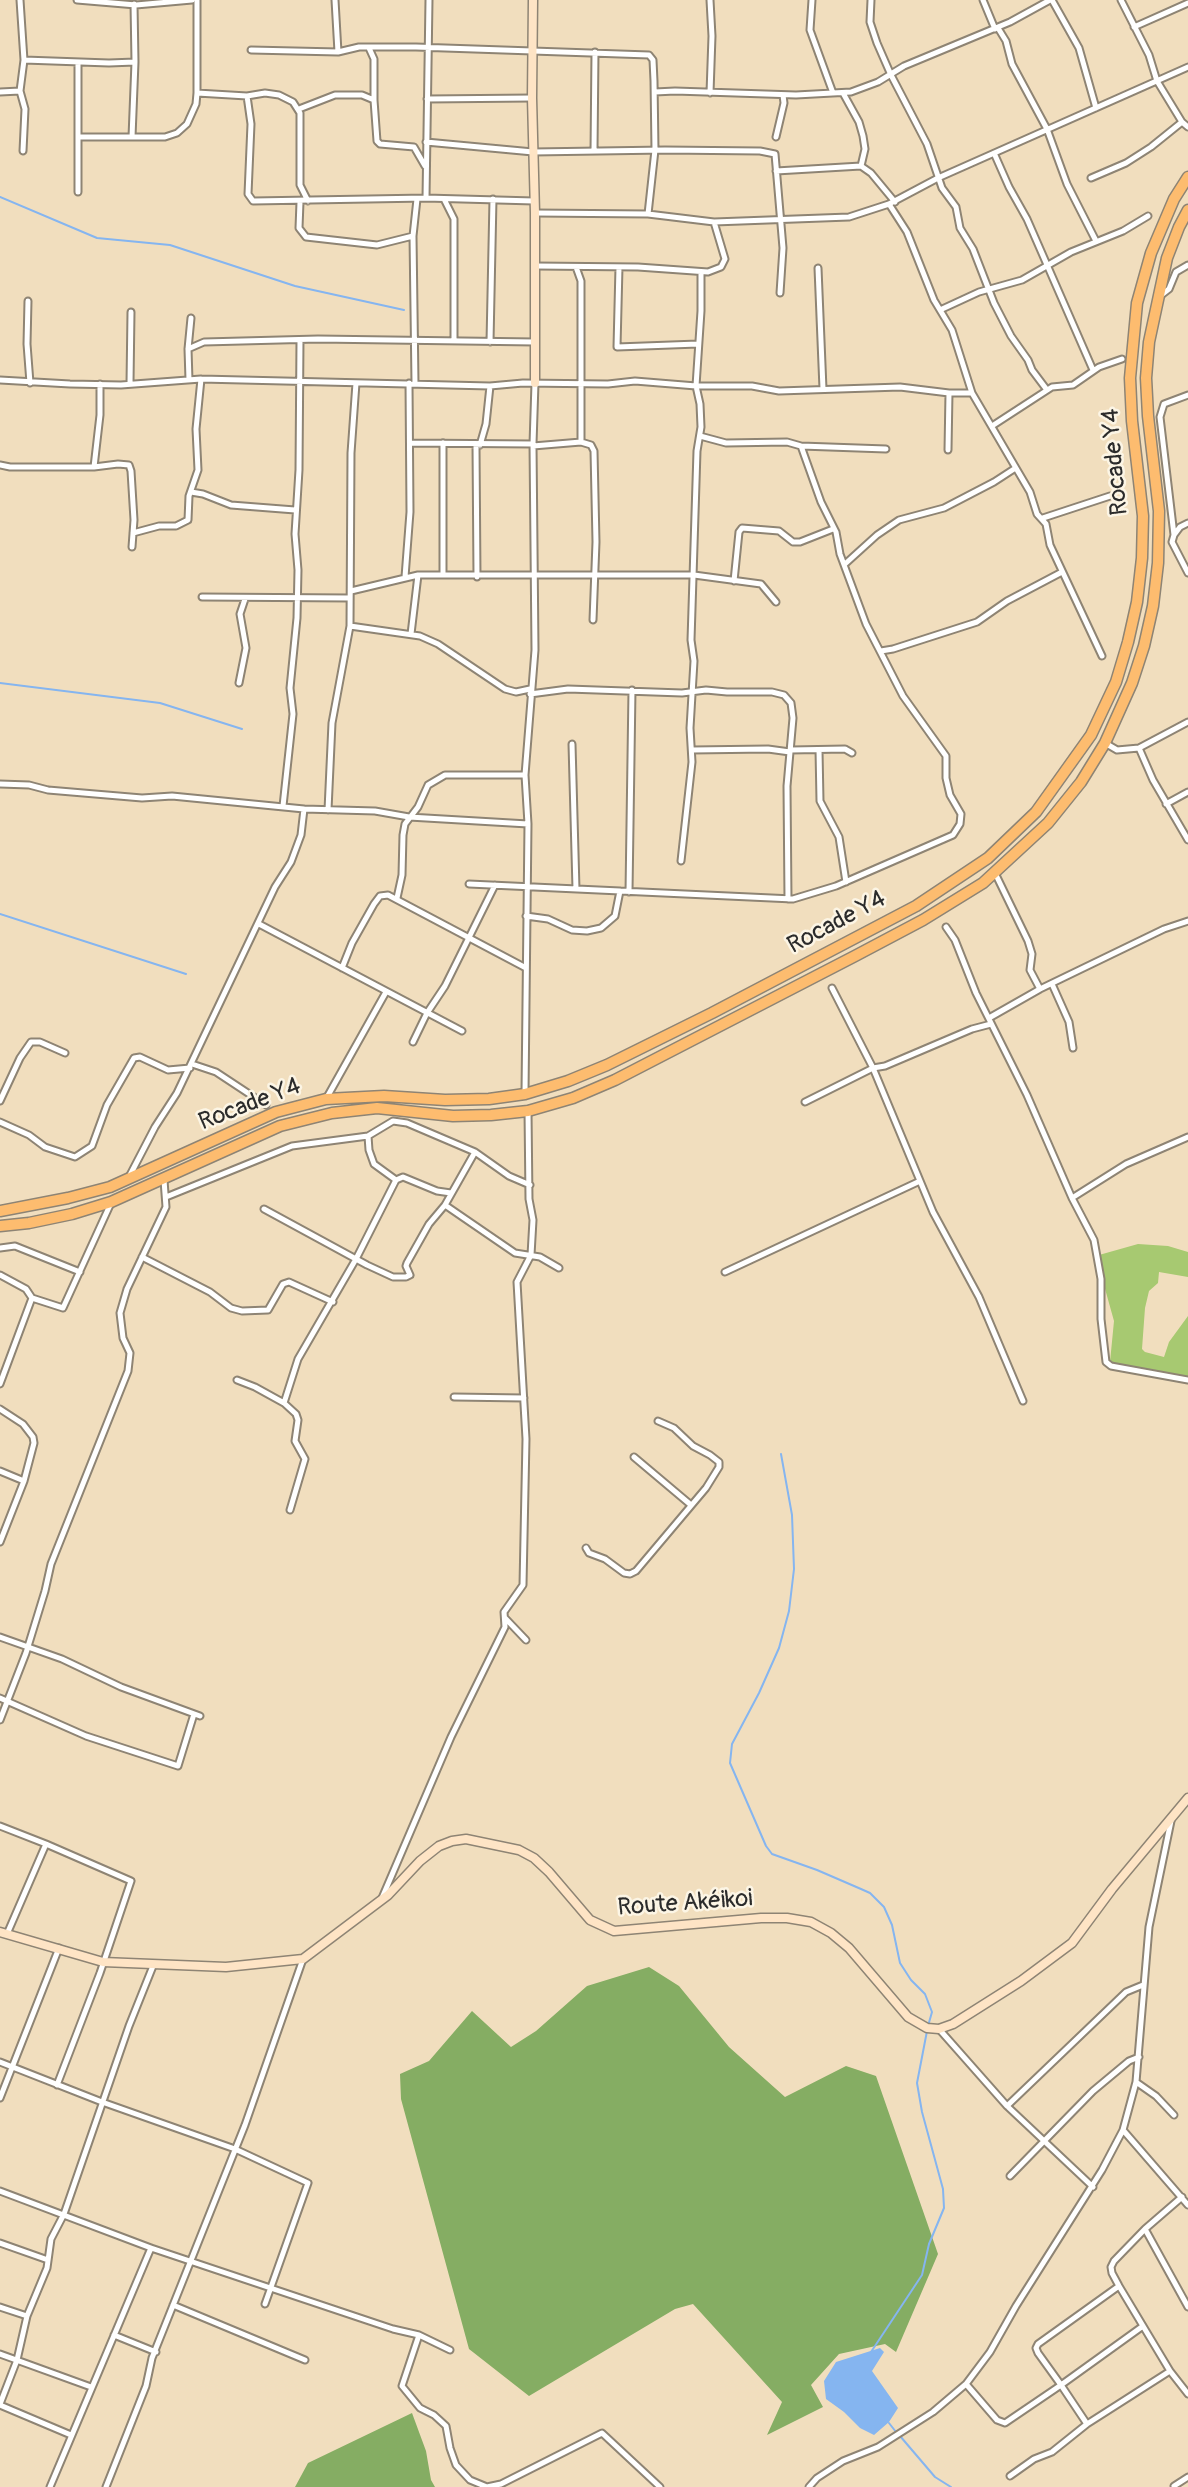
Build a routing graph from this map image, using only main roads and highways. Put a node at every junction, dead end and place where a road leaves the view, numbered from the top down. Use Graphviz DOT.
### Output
graph roads {
  1 [pos="1188,177"];
  2 [pos="1188,210"];
  3 [pos="0,1211"];
  4 [pos="0,1226"];
  1 -- 3 [label="highway, Rocade Y4"];
  2 -- 4 [label="highway, Rocade Y4"];
}
